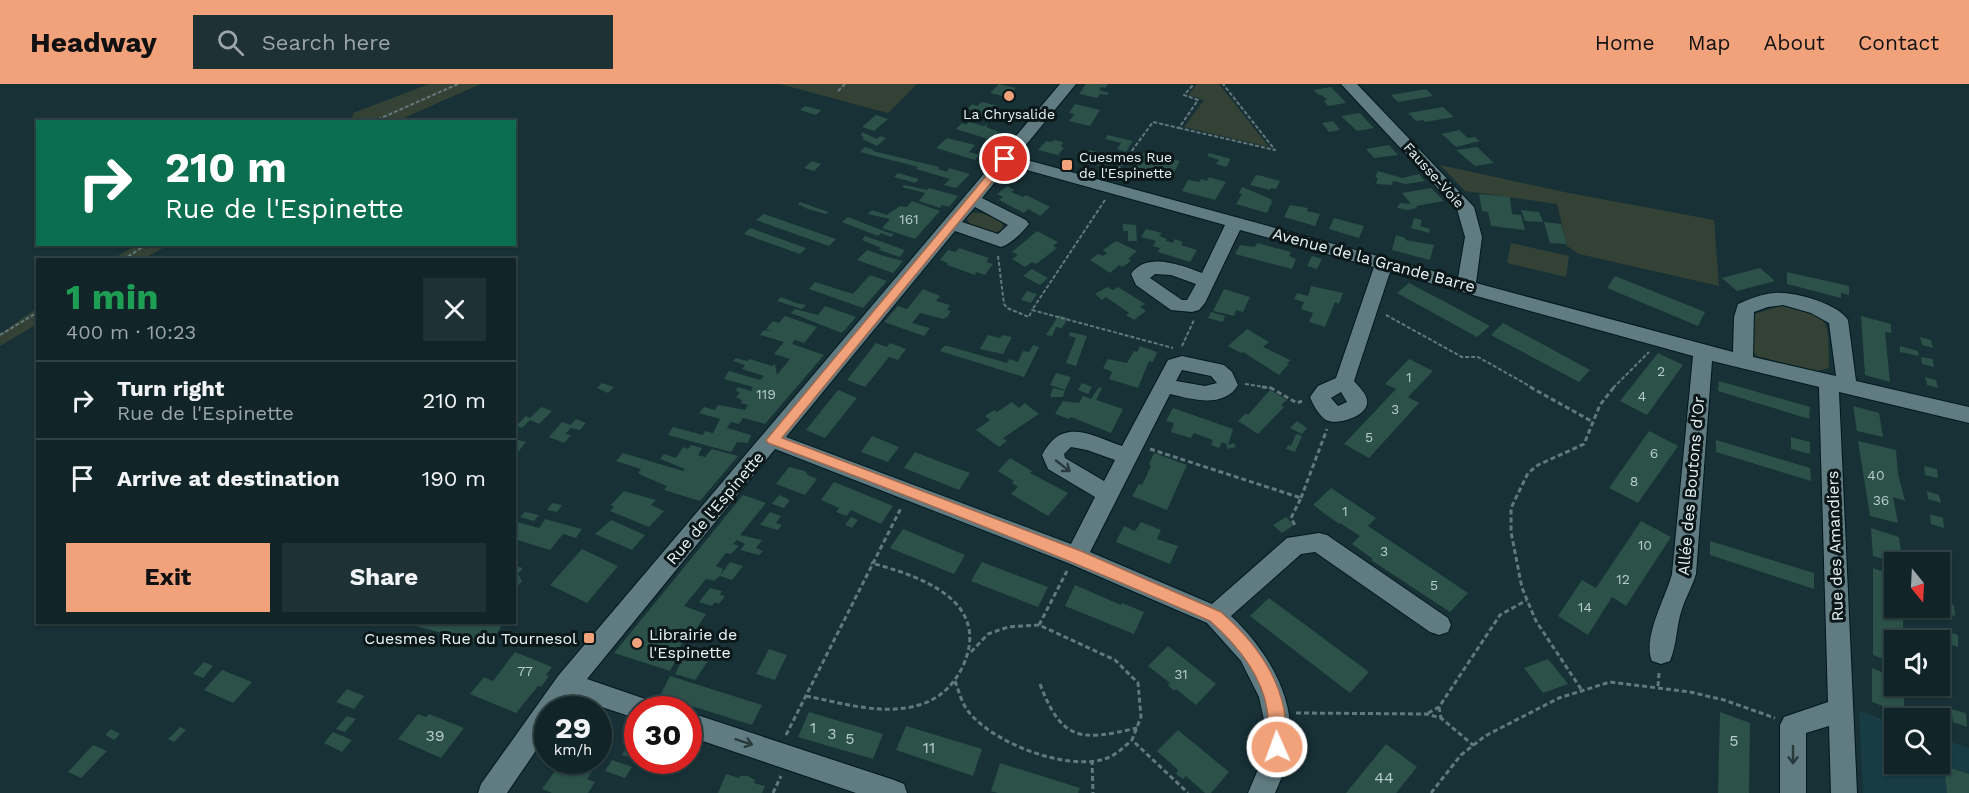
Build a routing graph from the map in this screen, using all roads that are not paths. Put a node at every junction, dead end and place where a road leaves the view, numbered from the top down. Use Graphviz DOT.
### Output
graph roads {
  1 [pos="1068,84"];
  2 [pos="1349,84"];
  3 [pos="1005,159"];
  4 [pos="972,199"];
  5 [pos="1236,221"];
  6 [pos="951,224"];
  7 [pos="1384,263"];
  8 [pos="1206,281"];
  9 [pos="1466,285"];
  10 [pos="1702,352"];
  11 [pos="1743,362"];
  12 [pos="1838,384"];
  13 [pos="1164,385"];
  14 [pos="1333,414"];
  15 [pos="1969,415"];
  16 [pos="772,440"];
  17 [pos="1131,450"];
  18 [pos="1108,494"];
  19 [pos="1076,556"];
  20 [pos="1215,616"];
  21 [pos="1439,625"];
  22 [pos="1661,653"];
  23 [pos="567,684"];
  24 [pos="558,696"];
  25 [pos="624,703"];
  26 [pos="1841,710"];
  27 [pos="702,729"];
  28 [pos="534,730"];
  29 [pos="491,793"];
  30 [pos="894,793"];
  31 [pos="1261,793"];
  32 [pos="1793,793"];
  33 [pos="1844,793"];
  1 -- 3 [label="street, Rue de l'Espinette"];
  2 -- 9 [label="street, Fausse-Voie"];
  3 -- 4 [label="street, Rue de l'Espinette"];
  3 -- 5 [label="street, Avenue de la Grande Barre"];
  4 -- 6 [label="street, Rue de l'Espinette"];
  4 -- 6 [label="street"];
  5 -- 7 [label="street, Avenue de la Grande Barre"];
  5 -- 8 [label="street"];
  6 -- 16 [label="street, Rue de l'Espinette"];
  7 -- 9 [label="street, Avenue de la Grande Barre"];
  7 -- 14 [label="street"];
  9 -- 10 [label="street, Avenue de la Grande Barre"];
  10 -- 11 [label="street, Avenue de la Grande Barre"];
  10 -- 22 [label="street, Allée des Boutons d'Or"];
  11 -- 12 [label="street, Avenue de la Grande Barre"];
  11 -- 12 [label="street"];
  12 -- 15 [label="street, Avenue de la Grande Barre"];
  12 -- 26 [label="street, Rue des Amandiers"];
  13 -- 13 [label="street"];
  13 -- 17 [label="street"];
  16 -- 19 [label="street"];
  16 -- 23 [label="street, Rue de l'Espinette"];
  17 -- 18 [label="street"];
  17 -- 18 [label="street, one-way"];
  18 -- 19 [label="street"];
  19 -- 20 [label="street"];
  20 -- 21 [label="street"];
  20 -- 31 [label="street"];
  23 -- 24 [label="street, Rue de l'Espinette"];
  23 -- 25 [label="street"];
  26 -- 32 [label="street, one-way"];
  26 -- 33 [label="street, Rue des Amandiers"];
  27 -- 30 [label="street, one-way"];
  28 -- 29 [label="street, Rue de l'Espinette"];
}
